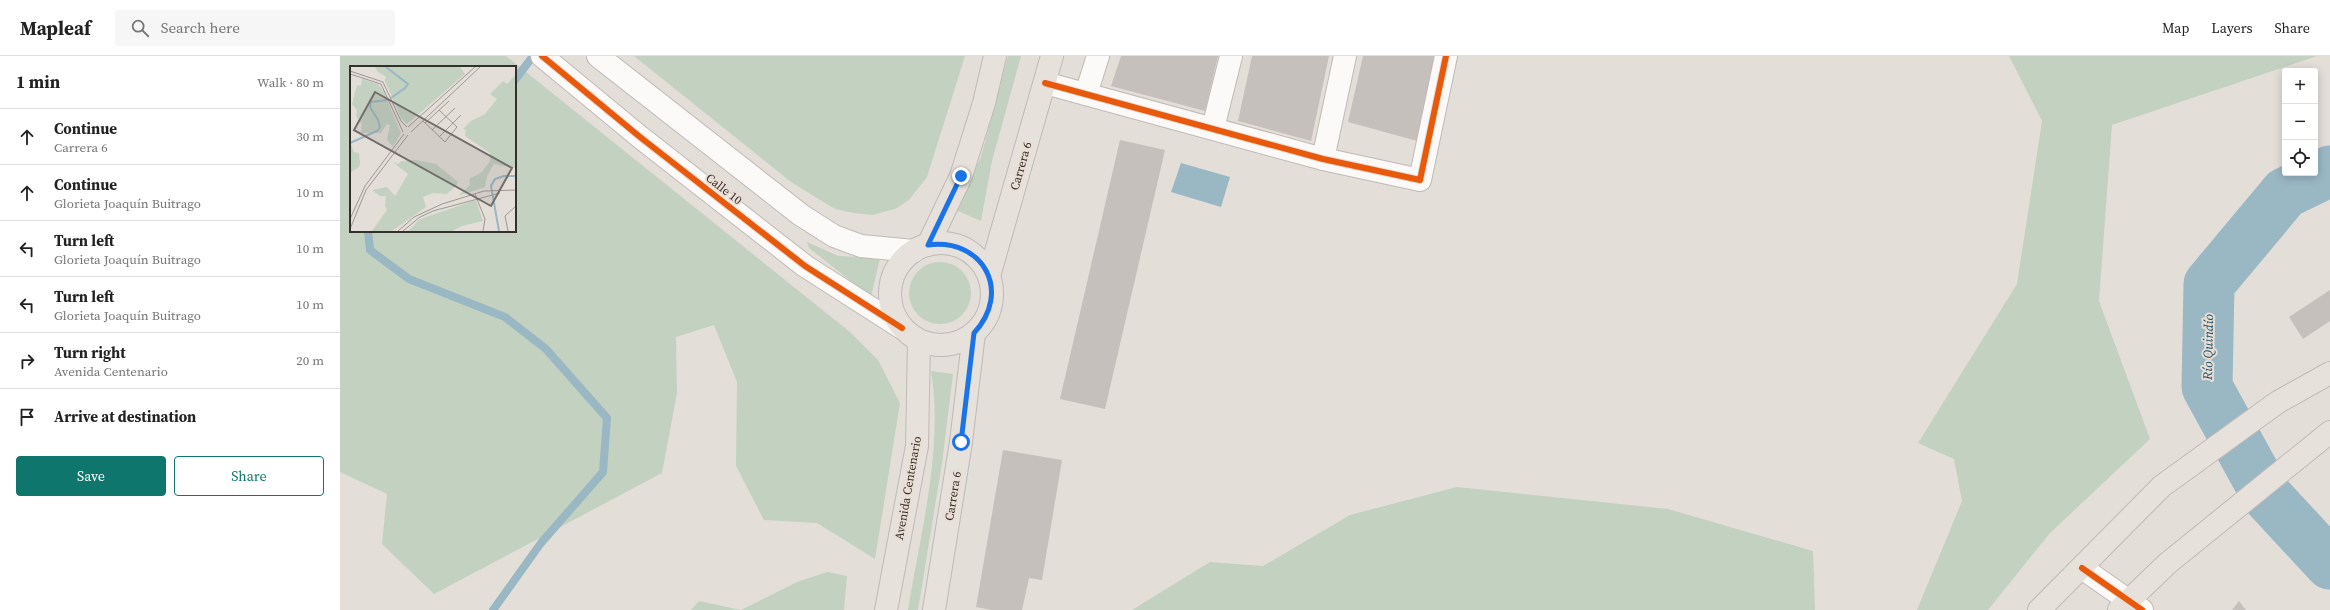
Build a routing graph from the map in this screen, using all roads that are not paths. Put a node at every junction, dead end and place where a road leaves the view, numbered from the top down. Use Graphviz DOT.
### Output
graph roads {
  1 [pos="542,56"];
  2 [pos="598,56"];
  3 [pos="995,56"];
  4 [pos="1052,56"];
  5 [pos="1098,56"];
  6 [pos="1231,56"];
  7 [pos="1345,56"];
  8 [pos="1446,56"];
  9 [pos="1045,83"];
  10 [pos="1086,94"];
  11 [pos="1213,128"];
  12 [pos="1323,159"];
  13 [pos="921,248"];
  14 [pos="989,276"];
  15 [pos="902,328"];
  16 [pos="974,333"];
  17 [pos="919,341"];
  18 [pos="2330,373"];
  19 [pos="2330,432"];
  20 [pos="2082,568"];
  21 [pos="2130,607"];
  22 [pos="886,610"];
  23 [pos="934,610"];
  24 [pos="2039,610"];
  1 -- 15 [label="street, Calle 10"];
  2 -- 13 [label="street"];
  3 -- 13 [label="main road"];
  4 -- 9 [label="main road, Carrera 6"];
  5 -- 10 [label="street"];
  6 -- 11 [label="street"];
  7 -- 12 [label="street"];
  8 -- 12 [label="street"];
  9 -- 10 [label="street"];
  9 -- 14 [label="main road, Carrera 6"];
  10 -- 11 [label="street"];
  11 -- 12 [label="street"];
  13 -- 14 [label="main road"];
  13 -- 15 [label="main road"];
  14 -- 16 [label="main road"];
  15 -- 17 [label="main road"];
  16 -- 17 [label="main road"];
  16 -- 23 [label="main road, Carrera 6"];
  17 -- 22 [label="main road, Avenida Centenario"];
  18 -- 20 [label="main road"];
  19 -- 21 [label="main road"];
  20 -- 21 [label="street"];
  20 -- 24 [label="main road"];
}
